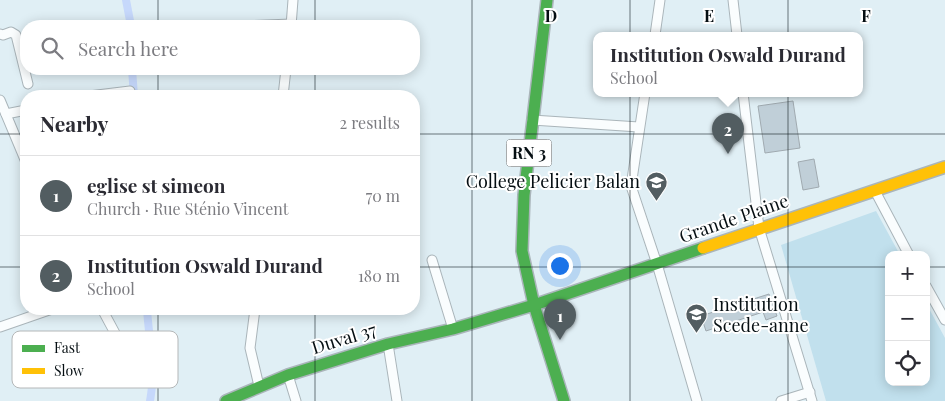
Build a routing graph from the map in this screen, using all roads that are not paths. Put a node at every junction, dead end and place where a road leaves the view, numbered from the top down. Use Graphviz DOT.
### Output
graph roads {
  1 [pos="293,0"];
  2 [pos="547,0"];
  3 [pos="660,0"];
  4 [pos="733,0"];
  5 [pos="291,20"];
  6 [pos="655,32"];
  7 [pos="737,32"];
  8 [pos="0,34"];
  9 [pos="20,46"];
  10 [pos="27,75"];
  11 [pos="286,75"];
  12 [pos="28,84"];
  13 [pos="284,90"];
  14 [pos="644,97"];
  15 [pos="743,97"];
  16 [pos="3,107"];
  17 [pos="20,109"];
  18 [pos="532,120"];
  19 [pos="640,127"];
  20 [pos="20,148"];
  21 [pos="945,167"];
  22 [pos="875,191"];
  23 [pos="759,228"];
  24 [pos="907,251"];
  25 [pos="432,260"];
  26 [pos="657,264"];
  27 [pos="930,293"];
  28 [pos="534,305"];
  29 [pos="35,315"];
  30 [pos="105,315"];
  31 [pos="254,315"];
  32 [pos="945,320"];
  33 [pos="0,327"];
  34 [pos="453,329"];
  35 [pos="114,331"];
  36 [pos="388,344"];
  37 [pos="288,374"];
  38 [pos="259,386"];
  39 [pos="811,396"];
  40 [pos="226,401"];
  41 [pos="296,401"];
  42 [pos="397,401"];
  43 [pos="564,401"];
  44 [pos="697,401"];
  45 [pos="781,401"];
  1 -- 5 [label="street"];
  2 -- 18 [label="street, RN 3"];
  3 -- 6 [label="street"];
  4 -- 7 [label="street"];
  8 -- 9 [label="street"];
  10 -- 12 [label="street"];
  11 -- 13 [label="street"];
  14 -- 19 [label="street"];
  15 -- 23 [label="street"];
  16 -- 17 [label="street"];
  16 -- 20 [label="street"];
  18 -- 19 [label="street"];
  18 -- 28 [label="street, RN 3"];
  19 -- 26 [label="street"];
  21 -- 22 [label="street, Grande Plaine"];
  22 -- 23 [label="street, Grande Plaine"];
  22 -- 24 [label="street"];
  23 -- 26 [label="street, Grande Plaine"];
  23 -- 39 [label="street"];
  25 -- 34 [label="street"];
  26 -- 28 [label="street, Grande Plaine"];
  26 -- 44 [label="street"];
  27 -- 32 [label="street"];
  28 -- 34 [label="street, Duval 37"];
  28 -- 43 [label="street, RN 3"];
  29 -- 33 [label="street"];
  30 -- 35 [label="street"];
  31 -- 38 [label="street"];
  34 -- 36 [label="street, Duval 37"];
  36 -- 37 [label="street, Duval 37"];
  36 -- 42 [label="street"];
  37 -- 38 [label="street, Duval 37"];
  37 -- 41 [label="street"];
  38 -- 40 [label="street, Duval 37"];
  39 -- 45 [label="street"];
}
